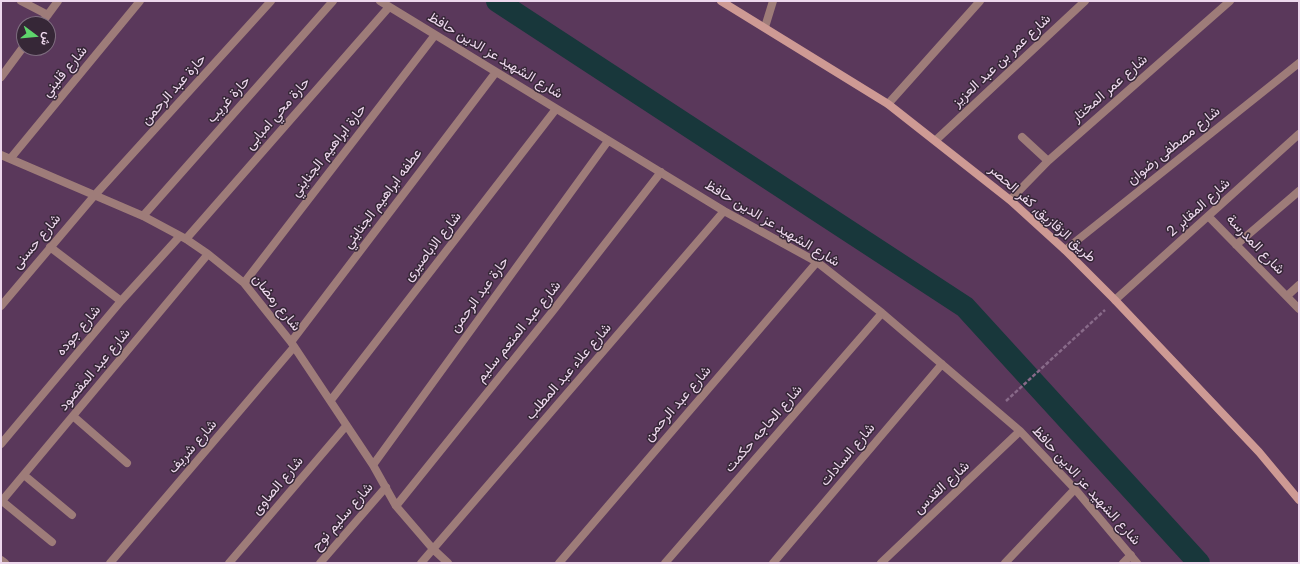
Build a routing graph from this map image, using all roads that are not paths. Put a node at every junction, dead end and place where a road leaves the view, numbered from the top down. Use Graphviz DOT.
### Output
graph roads {
  1 [pos="21,1"];
  2 [pos="58,1"];
  3 [pos="140,1"];
  4 [pos="271,1"];
  5 [pos="333,1"];
  6 [pos="380,1"];
  7 [pos="721,1"];
  8 [pos="773,1"];
  9 [pos="980,1"];
  10 [pos="1085,1"];
  11 [pos="1230,1"];
  12 [pos="389,7"];
  13 [pos="48,15"];
  14 [pos="765,28"];
  15 [pos="435,35"];
  16 [pos="16,56"];
  17 [pos="1299,63"];
  18 [pos="496,72"];
  19 [pos="1,76"];
  20 [pos="888,104"];
  21 [pos="556,109"];
  22 [pos="1299,134"];
  23 [pos="1022,137"];
  24 [pos="936,140"];
  25 [pos="608,141"];
  26 [pos="1,155"];
  27 [pos="10,159"];
  28 [pos="1048,160"];
  29 [pos="661,172"];
  30 [pos="1299,191"];
  31 [pos="94,196"];
  32 [pos="1010,200"];
  33 [pos="724,211"];
  34 [pos="143,216"];
  35 [pos="1209,217"];
  36 [pos="183,237"];
  37 [pos="1236,245"];
  38 [pos="50,247"];
  39 [pos="1065,250"];
  40 [pos="208,254"];
  41 [pos="817,262"];
  42 [pos="244,283"];
  43 [pos="1299,284"];
  44 [pos="1287,296"];
  45 [pos="1115,300"];
  46 [pos="121,301"];
  47 [pos="1,306"];
  48 [pos="1299,309"];
  49 [pos="882,313"];
  50 [pos="293,345"];
  51 [pos="942,364"];
  52 [pos="331,400"];
  53 [pos="73,416"];
  54 [pos="346,426"];
  55 [pos="1020,431"];
  56 [pos="1,444"];
  57 [pos="127,463"];
  58 [pos="373,465"];
  59 [pos="24,475"];
  60 [pos="386,487"];
  61 [pos="1075,489"];
  62 [pos="1299,500"];
  63 [pos="1,502"];
  64 [pos="396,506"];
  65 [pos="72,515"];
  66 [pos="52,542"];
  67 [pos="433,549"];
  68 [pos="1131,555"];
  69 [pos="1,560"];
  70 [pos="5,563"];
  71 [pos="110,563"];
  72 [pos="230,563"];
  73 [pos="320,563"];
  74 [pos="421,563"];
  75 [pos="448,563"];
  76 [pos="559,563"];
  77 [pos="664,563"];
  78 [pos="773,563"];
  79 [pos="881,563"];
  80 [pos="1005,563"];
  81 [pos="1123,563"];
  82 [pos="1137,563"];
  1 -- 13 [label="street"];
  2 -- 13 [label="street"];
  3 -- 27 [label="street, شارع قليني"];
  4 -- 31 [label="street, حارة عبد الرحمن"];
  5 -- 34 [label="street, حارة غريب"];
  6 -- 12 [label="street, شارع الشهيد عز الدين حافظ"];
  7 -- 14 [label="main road, طريق الزقازيق, كفر الحصر"];
  8 -- 14 [label="street"];
  9 -- 20 [label="street"];
  10 -- 24 [label="street, شارع عمر بن عبد العزيز"];
  11 -- 28 [label="street, شارع عمر المختار"];
  12 -- 15 [label="street, شارع الشهيد عز الدين حافظ"];
  12 -- 36 [label="street, حارة محي امبابى"];
  14 -- 20 [label="main road, طريق الزقازيق, كفر الحصر"];
  15 -- 18 [label="street, شارع الشهيد عز الدين حافظ"];
  15 -- 42 [label="street, حارة ابراهيم الجنايني"];
  16 -- 19 [label="street"];
  17 -- 39 [label="street, شارع مصطفى رضوان"];
  18 -- 21 [label="street, شارع الشهيد عز الدين حافظ"];
  18 -- 50 [label="street, عطفه ابراهيم الجنايني"];
  20 -- 24 [label="main road, طريق الزقازيق, كفر الحصر"];
  21 -- 25 [label="street, شارع الشهيد عز الدين حافظ"];
  21 -- 52 [label="street, شارع الاباصيرى"];
  22 -- 35 [label="street, شارع المقابر 2"];
  23 -- 28 [label="street"];
  24 -- 32 [label="main road, طريق الزقازيق, كفر الحصر"];
  25 -- 29 [label="street, شارع الشهيد عز الدين حافظ"];
  25 -- 58 [label="street, حارة عبد الرحمن"];
  26 -- 27 [label="street, شارع رمضان"];
  27 -- 31 [label="street, شارع رمضان"];
  28 -- 32 [label="street, شارع عمر المختار"];
  29 -- 33 [label="street, شارع الشهيد عز الدين حافظ"];
  29 -- 64 [label="street, شارع عبد المنعم سليم"];
  30 -- 37 [label="street"];
  31 -- 34 [label="street, شارع رمضان"];
  31 -- 38 [label="street, شارع حسنى"];
  32 -- 39 [label="main road, طريق الزقازيق, كفر الحصر"];
  33 -- 41 [label="street, شارع الشهيد عز الدين حافظ"];
  33 -- 67 [label="street, شارع علاء عبد المطلب"];
  34 -- 36 [label="street, شارع رمضان"];
  35 -- 37 [label="street, شارع المدرسة"];
  35 -- 45 [label="street, شارع المقابر 2"];
  36 -- 40 [label="street, شارع رمضان"];
  36 -- 46 [label="street, شارع جوده"];
  37 -- 44 [label="street, شارع المدرسة"];
  38 -- 46 [label="street"];
  38 -- 47 [label="street, شارع حسنى"];
  39 -- 45 [label="main road, طريق الزقازيق, كفر الحصر"];
  40 -- 42 [label="street, شارع رمضان"];
  40 -- 53 [label="street, شارع عبد المقصود"];
  41 -- 49 [label="street, شارع الشهيد عز الدين حافظ"];
  41 -- 76 [label="street, شارع عبد الرحمن"];
  42 -- 50 [label="street, شارع رمضان"];
  43 -- 44 [label="street"];
  44 -- 48 [label="street, شارع المدرسة"];
  45 -- 62 [label="main road, طريق الزقازيق, كفر الحصر"];
  46 -- 56 [label="street, شارع جوده"];
  49 -- 51 [label="street, شارع الشهيد عز الدين حافظ"];
  49 -- 77 [label="street, شارع الحاجه حكمت"];
  50 -- 52 [label="street, شارع رمضان"];
  50 -- 71 [label="street, شارع شريف"];
  51 -- 55 [label="street, شارع الشهيد عز الدين حافظ"];
  51 -- 78 [label="street, شارع السادات"];
  52 -- 54 [label="street, شارع رمضان"];
  53 -- 57 [label="street"];
  53 -- 59 [label="street, شارع عبد المقصود"];
  54 -- 58 [label="street, شارع رمضان"];
  54 -- 72 [label="street, شارع الصاوى"];
  55 -- 61 [label="street, شارع الشهيد عز الدين حافظ"];
  55 -- 79 [label="street, شارع القدس"];
  58 -- 60 [label="street, شارع رمضان"];
  59 -- 63 [label="street, شارع عبد المقصود"];
  59 -- 65 [label="street"];
  60 -- 64 [label="street, شارع رمضان"];
  60 -- 73 [label="street, شارع سليم نوح"];
  61 -- 68 [label="street, شارع الشهيد عز الدين حافظ"];
  61 -- 80 [label="street"];
  63 -- 66 [label="street"];
  64 -- 67 [label="street, شارع رمضان"];
  67 -- 74 [label="street, شارع علاء عبد المطلب"];
  67 -- 75 [label="street, شارع رمضان"];
  68 -- 81 [label="street"];
  68 -- 82 [label="street, شارع الشهيد عز الدين حافظ"];
  69 -- 70 [label="street"];
}
